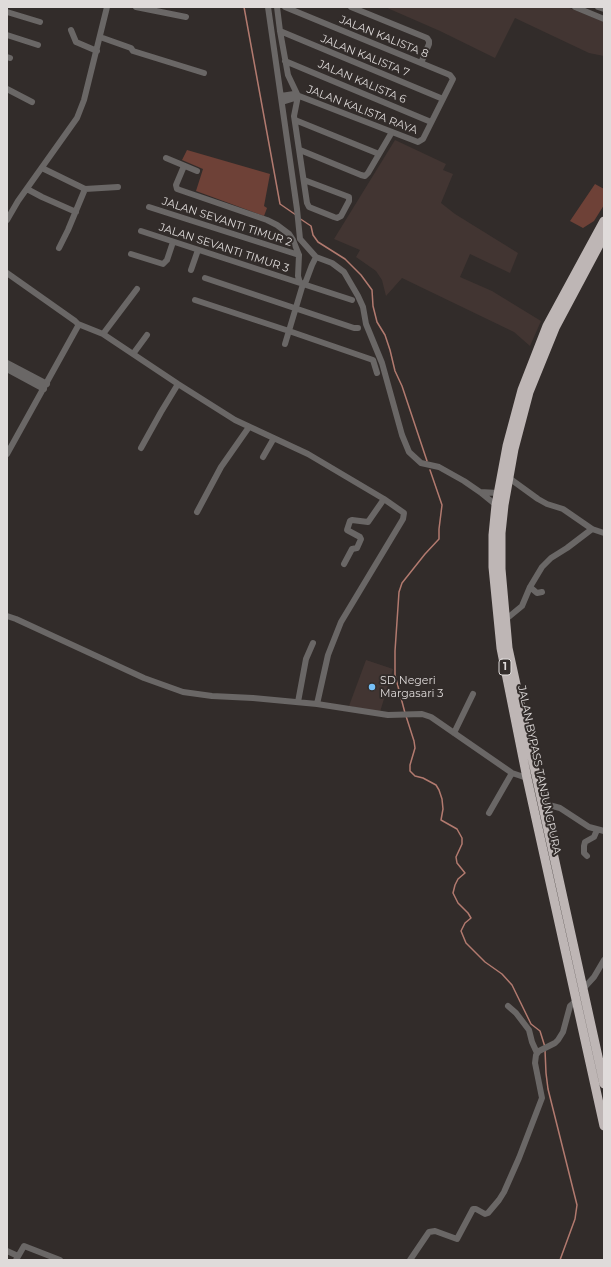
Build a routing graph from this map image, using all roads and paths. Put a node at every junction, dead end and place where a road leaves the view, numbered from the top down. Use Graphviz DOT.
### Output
graph roads {
  1 [pos="107,7"];
  2 [pos="136,7"];
  3 [pos="268,7"];
  4 [pos="277,7"];
  5 [pos="285,7"];
  6 [pos="351,7"];
  7 [pos="575,7"];
  8 [pos="598,7"];
  9 [pos="604,9"];
  10 [pos="7,12"];
  11 [pos="186,18"];
  12 [pos="604,19"];
  13 [pos="40,22"];
  14 [pos="71,30"];
  15 [pos="280,31"];
  16 [pos="7,35"];
  17 [pos="100,37"];
  18 [pos="38,45"];
  19 [pos="97,51"];
  20 [pos="285,61"];
  21 [pos="421,63"];
  22 [pos="204,73"];
  23 [pos="7,90"];
  24 [pos="298,96"];
  25 [pos="282,99"];
  26 [pos="443,99"];
  27 [pos="32,102"];
  28 [pos="294,120"];
  29 [pos="431,122"];
  30 [pos="392,132"];
  31 [pos="300,150"];
  32 [pos="379,154"];
  33 [pos="166,158"];
  34 [pos="184,166"];
  35 [pos="42,168"];
  36 [pos="197,171"];
  37 [pos="304,180"];
  38 [pos="118,187"];
  39 [pos="27,189"];
  40 [pos="85,189"];
  41 [pos="149,207"];
  42 [pos="76,212"];
  43 [pos="7,220"];
  44 [pos="604,221"];
  45 [pos="141,231"];
  46 [pos="604,236"];
  47 [pos="173,242"];
  48 [pos="59,248"];
  49 [pos="198,250"];
  50 [pos="131,254"];
  51 [pos="299,255"];
  52 [pos="316,258"];
  53 [pos="191,270"];
  54 [pos="7,273"];
  55 [pos="205,278"];
  56 [pos="302,284"];
  57 [pos="137,289"];
  58 [pos="195,300"];
  59 [pos="352,300"];
  60 [pos="296,308"];
  61 [pos="78,324"];
  62 [pos="358,328"];
  63 [pos="289,331"];
  64 [pos="103,334"];
  65 [pos="147,335"];
  66 [pos="285,344"];
  67 [pos="133,354"];
  68 [pos="7,362"];
  69 [pos="7,369"];
  70 [pos="377,373"];
  71 [pos="178,384"];
  72 [pos="45,386"];
  73 [pos="249,427"];
  74 [pos="274,438"];
  75 [pos="141,448"];
  76 [pos="7,454"];
  77 [pos="263,457"];
  78 [pos="509,478"];
  79 [pos="480,492"];
  80 [pos="498,493"];
  81 [pos="384,499"];
  82 [pos="496,506"];
  83 [pos="197,512"];
  84 [pos="592,529"];
  85 [pos="604,533"];
  86 [pos="344,564"];
  87 [pos="530,587"];
  88 [pos="542,592"];
  89 [pos="7,616"];
  90 [pos="506,620"];
  91 [pos="313,643"];
  92 [pos="473,694"];
  93 [pos="298,702"];
  94 [pos="317,704"];
  95 [pos="454,733"];
  96 [pos="512,773"];
  97 [pos="527,778"];
  98 [pos="543,805"];
  99 [pos="488,813"];
  100 [pos="597,830"];
  101 [pos="604,831"];
  102 [pos="587,856"];
  103 [pos="604,960"];
  104 [pos="601,969"];
  105 [pos="583,989"];
  106 [pos="577,1000"];
  107 [pos="508,1006"];
  108 [pos="538,1052"];
  109 [pos="601,1060"];
  110 [pos="604,1084"];
  111 [pos="604,1126"];
  112 [pos="7,1251"];
  113 [pos="44,1254"];
  114 [pos="17,1258"];
  115 [pos="40,1260"];
  116 [pos="60,1260"];
  117 [pos="410,1260"];
  1 -- 17 [label="street"];
  2 -- 11 [label="street"];
  3 -- 25 [label="street"];
  4 -- 15 [label="street"];
  5 -- 21 [label="street, JALAN KALISTA 8"];
  6 -- 21 [label="street"];
  7 -- 12 [label="street"];
  8 -- 9 [label="street"];
  10 -- 13 [label="street"];
  14 -- 19 [label="street"];
  15 -- 20 [label="street"];
  15 -- 26 [label="street, JALAN KALISTA 7"];
  16 -- 18 [label="street"];
  17 -- 19 [label="street"];
  17 -- 22 [label="street"];
  19 -- 35 [label="street"];
  20 -- 24 [label="street"];
  20 -- 29 [label="street, JALAN KALISTA 6"];
  21 -- 26 [label="street, JALAN KALISTA 8"];
  23 -- 27 [label="street"];
  24 -- 25 [label="street"];
  24 -- 28 [label="street"];
  24 -- 30 [label="street, JALAN KALISTA RAYA"];
  25 -- 52 [label="street"];
  26 -- 29 [label="street"];
  28 -- 31 [label="street"];
  28 -- 32 [label="street"];
  29 -- 30 [label="street, JALAN KALISTA RAYA"];
  30 -- 32 [label="street"];
  31 -- 32 [label="street"];
  31 -- 37 [label="street"];
  33 -- 34 [label="street"];
  34 -- 36 [label="street"];
  34 -- 51 [label="street"];
  35 -- 39 [label="street"];
  35 -- 40 [label="street"];
  37 -- 37 [label="street"];
  38 -- 40 [label="street"];
  39 -- 42 [label="street"];
  39 -- 43 [label="street"];
  40 -- 42 [label="street"];
  41 -- 51 [label="street, JALAN SEVANTI TIMUR 2"];
  42 -- 48 [label="street"];
  44 -- 80 [label="highway, JALAN BYPASS TANJUNGPURA / 1"];
  45 -- 47 [label="street, JALAN SEVANTI TIMUR 3"];
  46 -- 78 [label="highway, JALAN BYPASS TANJUNGPURA / 1"];
  47 -- 49 [label="street, JALAN SEVANTI TIMUR 3"];
  47 -- 50 [label="street"];
  49 -- 53 [label="street"];
  49 -- 56 [label="street, JALAN SEVANTI TIMUR 3"];
  51 -- 56 [label="street"];
  52 -- 56 [label="street"];
  52 -- 79 [label="street"];
  54 -- 61 [label="street"];
  55 -- 60 [label="street"];
  56 -- 59 [label="street, JALAN SEVANTI TIMUR 3"];
  56 -- 60 [label="street"];
  57 -- 64 [label="street"];
  58 -- 63 [label="street"];
  60 -- 62 [label="street"];
  60 -- 63 [label="street"];
  61 -- 64 [label="street"];
  61 -- 72 [label="street"];
  63 -- 66 [label="street"];
  63 -- 70 [label="street"];
  64 -- 67 [label="street"];
  65 -- 67 [label="street"];
  67 -- 71 [label="street"];
  68 -- 72 [label="street"];
  69 -- 72 [label="street"];
  71 -- 73 [label="street"];
  71 -- 75 [label="street"];
  72 -- 76 [label="street"];
  73 -- 74 [label="street"];
  73 -- 83 [label="street"];
  74 -- 77 [label="street"];
  74 -- 81 [label="street"];
  78 -- 84 [label="street"];
  78 -- 90 [label="highway, JALAN BYPASS TANJUNGPURA / 1"];
  79 -- 80 [label="street"];
  79 -- 82 [label="street"];
  80 -- 82 [label="highway, JALAN BYPASS TANJUNGPURA / 1"];
  81 -- 86 [label="street"];
  81 -- 94 [label="street"];
  82 -- 97 [label="highway, JALAN BYPASS TANJUNGPURA / 1"];
  84 -- 85 [label="street"];
  84 -- 87 [label="street"];
  87 -- 88 [label="street"];
  87 -- 90 [label="street"];
  89 -- 93 [label="street"];
  90 -- 98 [label="highway, JALAN BYPASS TANJUNGPURA / 1"];
  91 -- 93 [label="street"];
  92 -- 95 [label="street"];
  93 -- 94 [label="street"];
  94 -- 95 [label="street"];
  95 -- 96 [label="street"];
  96 -- 97 [label="street"];
  96 -- 99 [label="street"];
  97 -- 106 [label="highway, JALAN BYPASS TANJUNGPURA / 1"];
  98 -- 100 [label="street"];
  98 -- 105 [label="highway, JALAN BYPASS TANJUNGPURA / 1"];
  100 -- 101 [label="street"];
  100 -- 102 [label="street"];
  103 -- 104 [label="street"];
  104 -- 105 [label="street"];
  105 -- 109 [label="highway, JALAN BYPASS TANJUNGPURA / 1"];
  106 -- 108 [label="street"];
  106 -- 111 [label="highway, JALAN BYPASS TANJUNGPURA / 1"];
  107 -- 108 [label="street"];
  108 -- 117 [label="street"];
  109 -- 110 [label="highway, JALAN BYPASS TANJUNGPURA / 1"];
  112 -- 114 [label="street"];
  113 -- 114 [label="street"];
  113 -- 115 [label="street"];
  113 -- 116 [label="street"];
}
